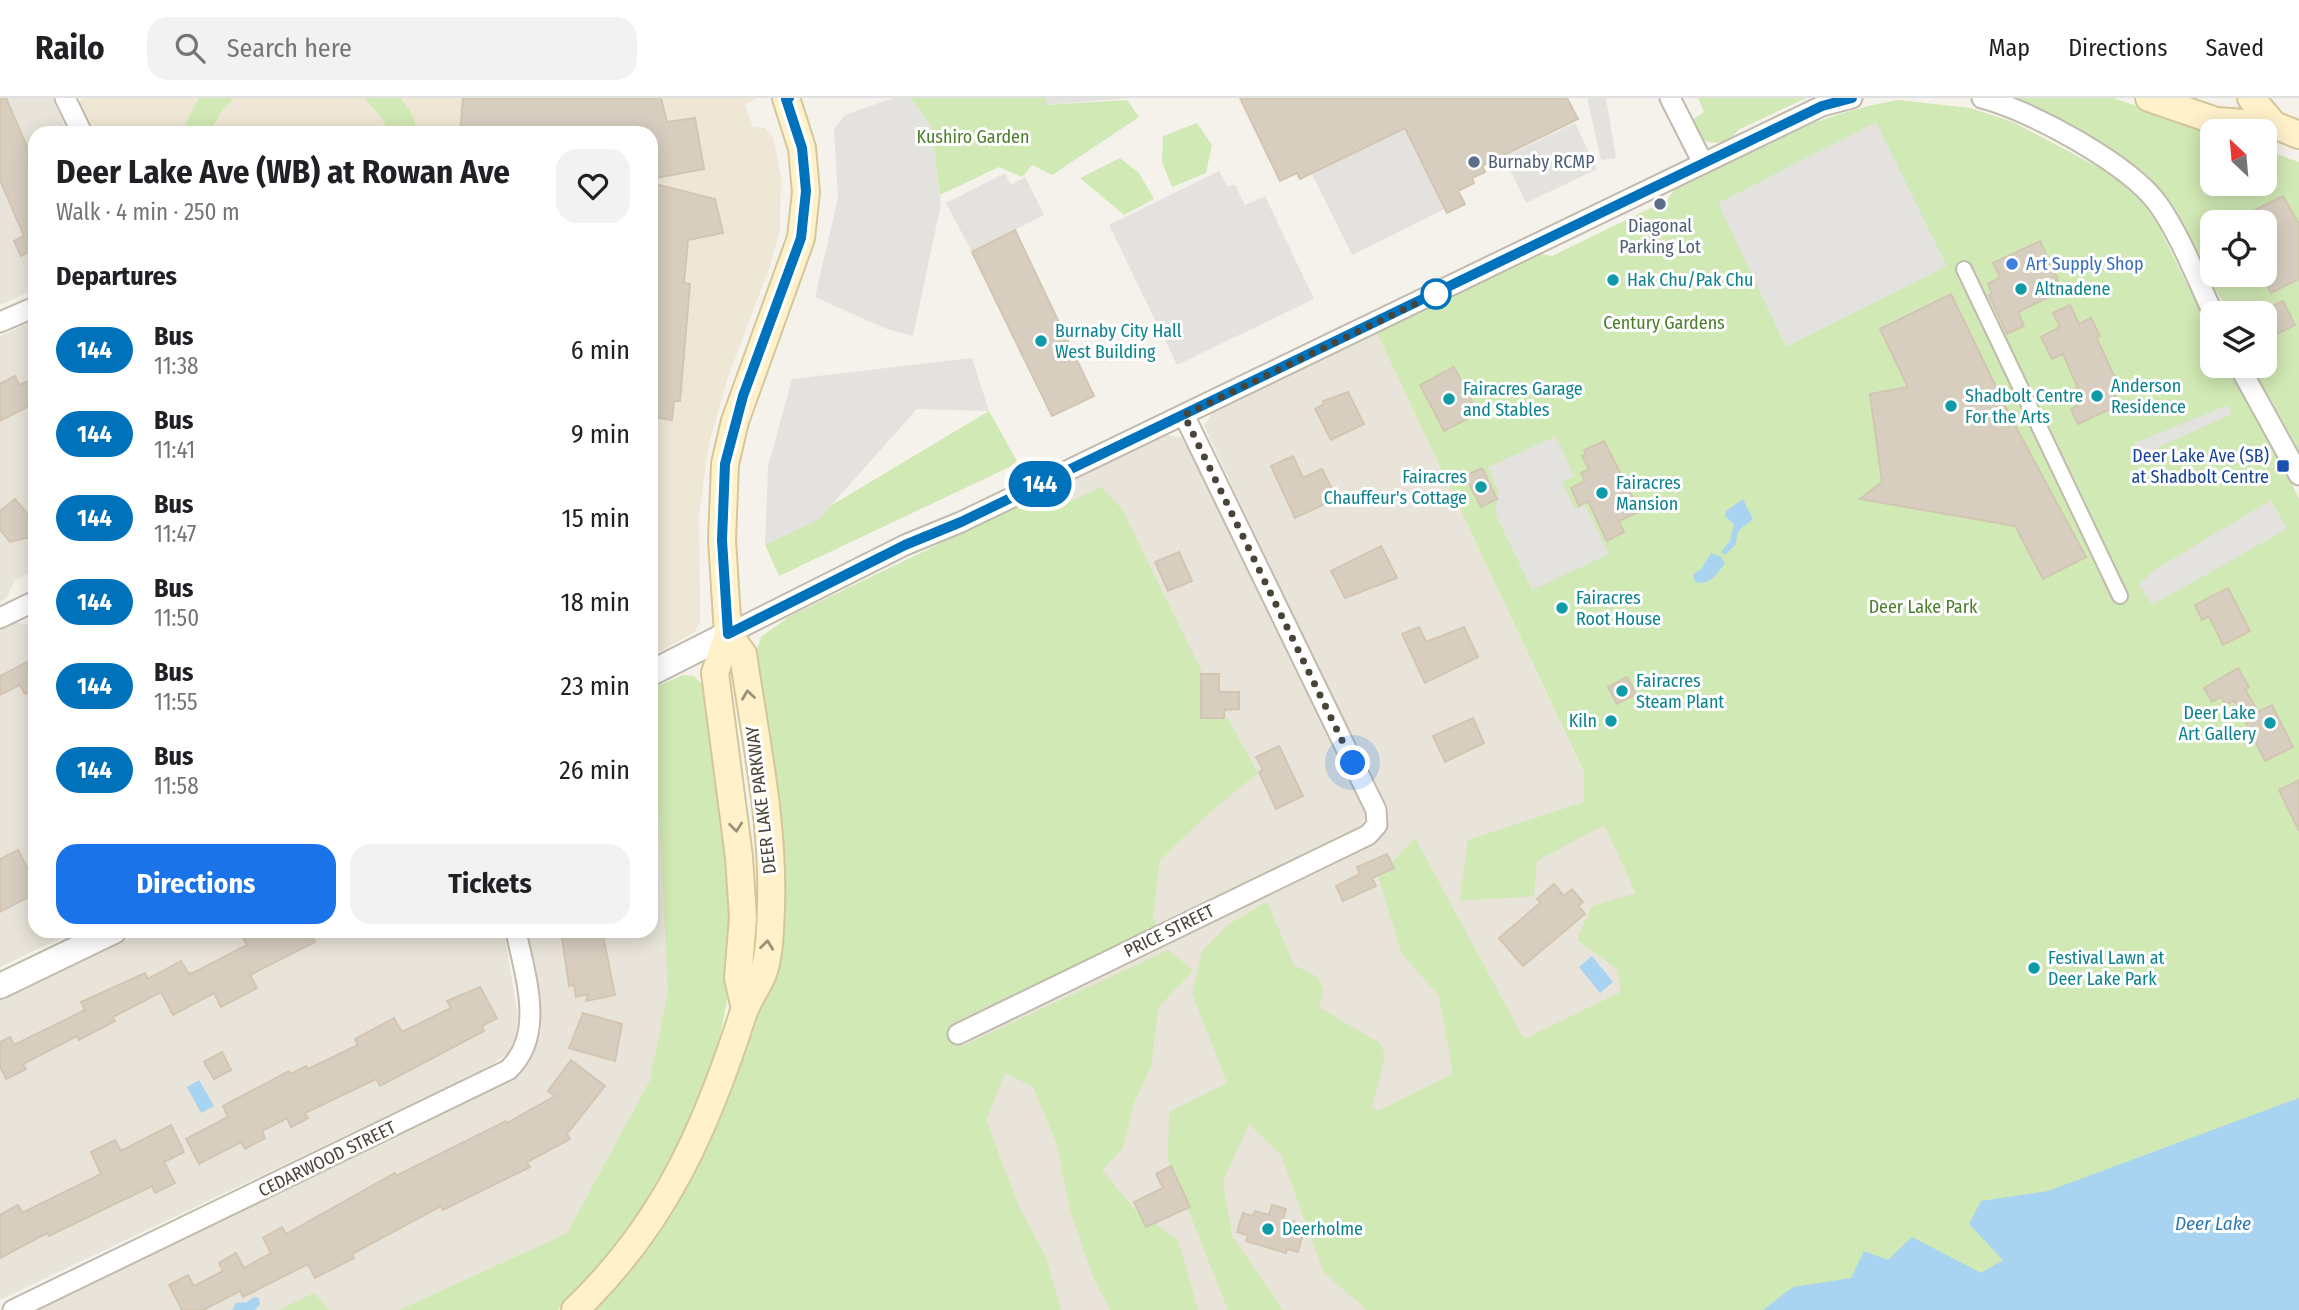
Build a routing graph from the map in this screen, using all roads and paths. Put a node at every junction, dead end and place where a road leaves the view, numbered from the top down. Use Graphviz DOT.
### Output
graph roads {
  1 [pos="65,98"];
  2 [pos="786,98"];
  3 [pos="1671,98"];
  4 [pos="1852,98"];
  5 [pos="1982,98"];
  6 [pos="2150,98"];
  7 [pos="2251,98"];
  8 [pos="79,126"];
  9 [pos="2287,130"];
  10 [pos="1703,163"];
  11 [pos="1964,270"];
  12 [pos="2207,301"];
  13 [pos="28,310"];
  14 [pos="0,323"];
  15 [pos="2246,378"];
  16 [pos="1184,415"];
  17 [pos="2299,475"];
  18 [pos="2120,596"];
  19 [pos="28,604"];
  20 [pos="0,618"];
  21 [pos="728,634"];
  22 [pos="658,669"];
  23 [pos="99,938"];
  24 [pos="517,938"];
  25 [pos="0,986"];
  26 [pos="958,1034"];
  27 [pos="13,1310"];
  28 [pos="575,1310"];
  1 -- 8 [label="street"];
  2 -- 21 [label="main road, DEER LAKE PARKWAY"];
  3 -- 10 [label="street"];
  4 -- 10 [label="street"];
  5 -- 12 [label="street"];
  6 -- 9 [label="main road"];
  7 -- 9 [label="main road"];
  10 -- 16 [label="street"];
  11 -- 18 [label="street"];
  13 -- 14 [label="street"];
  15 -- 17 [label="street"];
  16 -- 21 [label="street"];
  16 -- 26 [label="street, PRICE STREET"];
  19 -- 20 [label="street"];
  21 -- 22 [label="street"];
  21 -- 28 [label="main road, DEER LAKE PARKWAY"];
  23 -- 25 [label="street"];
  24 -- 27 [label="street, CEDARWOOD STREET"];
}
